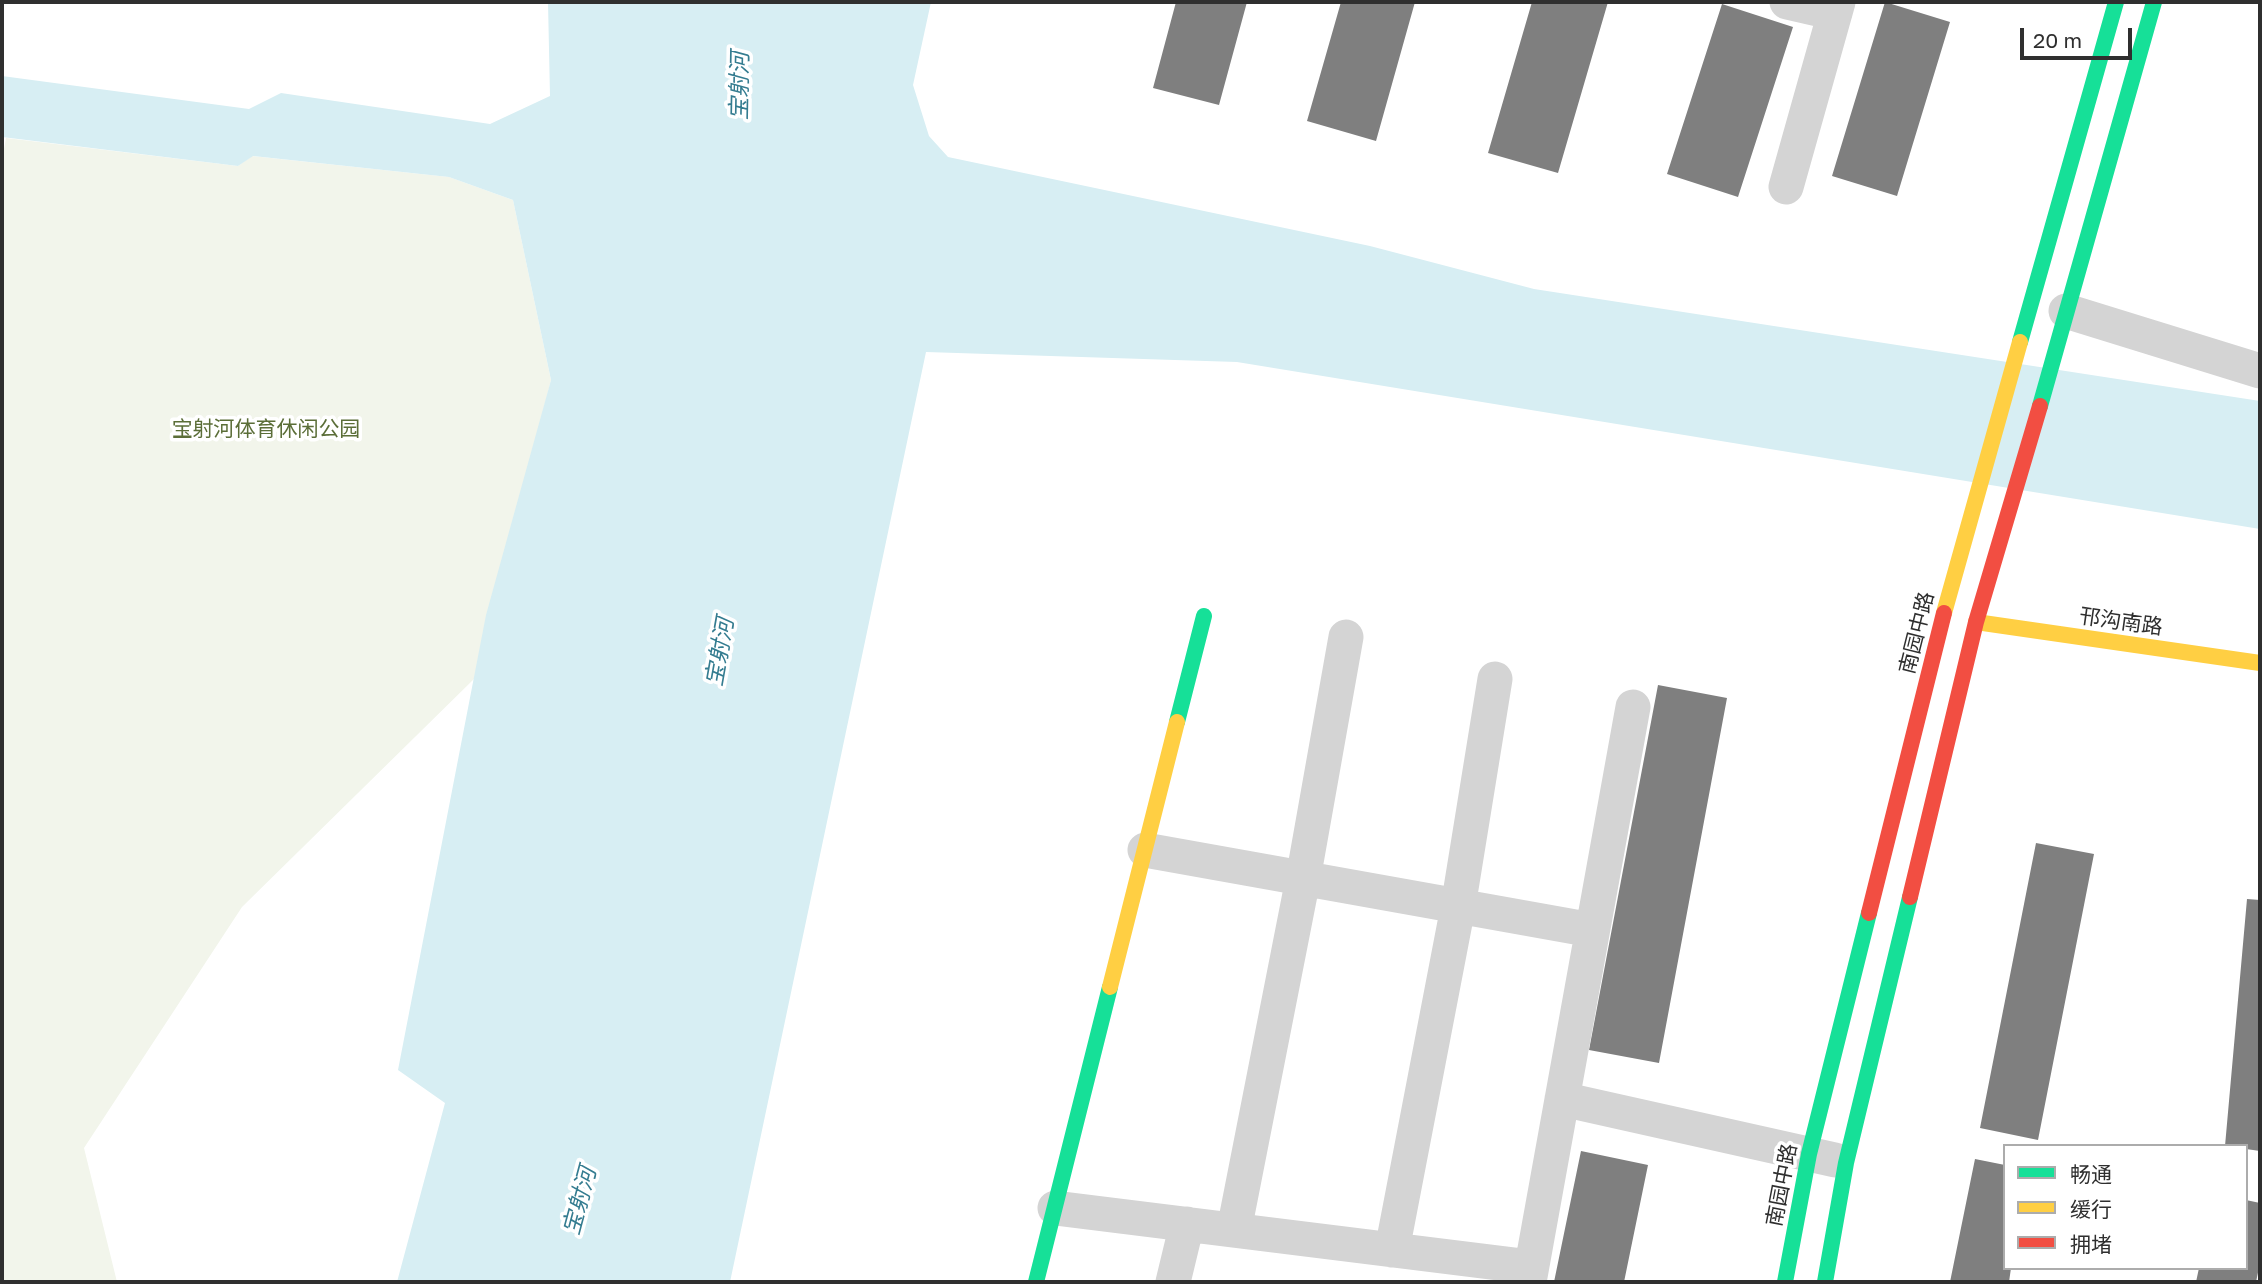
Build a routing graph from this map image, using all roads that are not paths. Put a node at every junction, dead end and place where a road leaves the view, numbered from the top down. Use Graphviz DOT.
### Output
graph roads {
  1 [pos="1787,2"];
  2 [pos="2116,2"];
  3 [pos="2154,2"];
  4 [pos="1837,7"];
  5 [pos="1786,187"];
  6 [pos="2063,326"];
  7 [pos="2260,371"];
  8 [pos="1204,616"];
  9 [pos="1976,622"];
  10 [pos="1346,637"];
  11 [pos="2260,663"];
  12 [pos="1494,679"];
  13 [pos="1633,707"];
  14 [pos="1145,850"];
  15 [pos="1303,879"];
  16 [pos="1458,906"];
  17 [pos="1592,930"];
  18 [pos="1562,1099"];
  19 [pos="1809,1154"];
  20 [pos="1846,1163"];
  21 [pos="1055,1208"];
  22 [pos="1187,1224"];
  23 [pos="1234,1230"];
  24 [pos="1407,1262"];
  25 [pos="1530,1275"];
  26 [pos="1036,1282"];
  27 [pos="1173,1282"];
  28 [pos="1785,1282"];
  29 [pos="1825,1282"];
  1 -- 4 [label="street"];
  2 -- 19 [label="main road, 南园中路"];
  3 -- 6 [label="main road"];
  4 -- 5 [label="street"];
  6 -- 7 [label="street"];
  6 -- 9 [label="main road"];
  8 -- 14 [label="main road"];
  9 -- 11 [label="main road, 邗沟南路"];
  9 -- 20 [label="main road"];
  10 -- 15 [label="street"];
  12 -- 16 [label="street"];
  13 -- 17 [label="street"];
  14 -- 15 [label="street"];
  14 -- 21 [label="main road"];
  15 -- 16 [label="street"];
  15 -- 23 [label="street"];
  16 -- 17 [label="street"];
  16 -- 24 [label="street"];
  17 -- 18 [label="street"];
  18 -- 19 [label="street"];
  18 -- 25 [label="street"];
  19 -- 20 [label="street"];
  19 -- 28 [label="main road, 南园中路"];
  20 -- 29 [label="main road"];
  21 -- 22 [label="street"];
  21 -- 26 [label="main road"];
  22 -- 23 [label="street"];
  22 -- 27 [label="street"];
  23 -- 24 [label="street"];
  24 -- 25 [label="street"];
}
